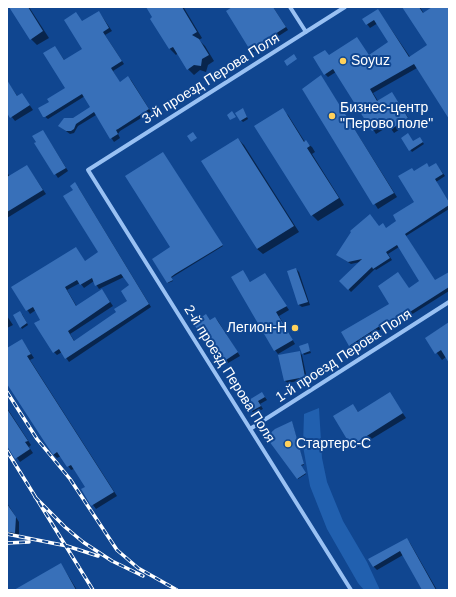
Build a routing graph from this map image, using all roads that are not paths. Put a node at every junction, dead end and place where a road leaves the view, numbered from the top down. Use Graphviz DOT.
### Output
graph roads {
  1 [pos="290,7"];
  2 [pos="345,7"];
  3 [pos="306,32"];
  4 [pos="88,170"];
  5 [pos="449,302"];
  6 [pos="250,429"];
  7 [pos="351,590"];
  1 -- 3 [label="street"];
  2 -- 3 [label="street, 3-й проезд Перова Поля"];
  3 -- 4 [label="street, 3-й проезд Перова Поля"];
  4 -- 6 [label="street, 2-й проезд Перова Поля"];
  5 -- 6 [label="street, 1-й проезд Перова Поля"];
  6 -- 7 [label="street, 2-й проезд Перова Поля"];
}
